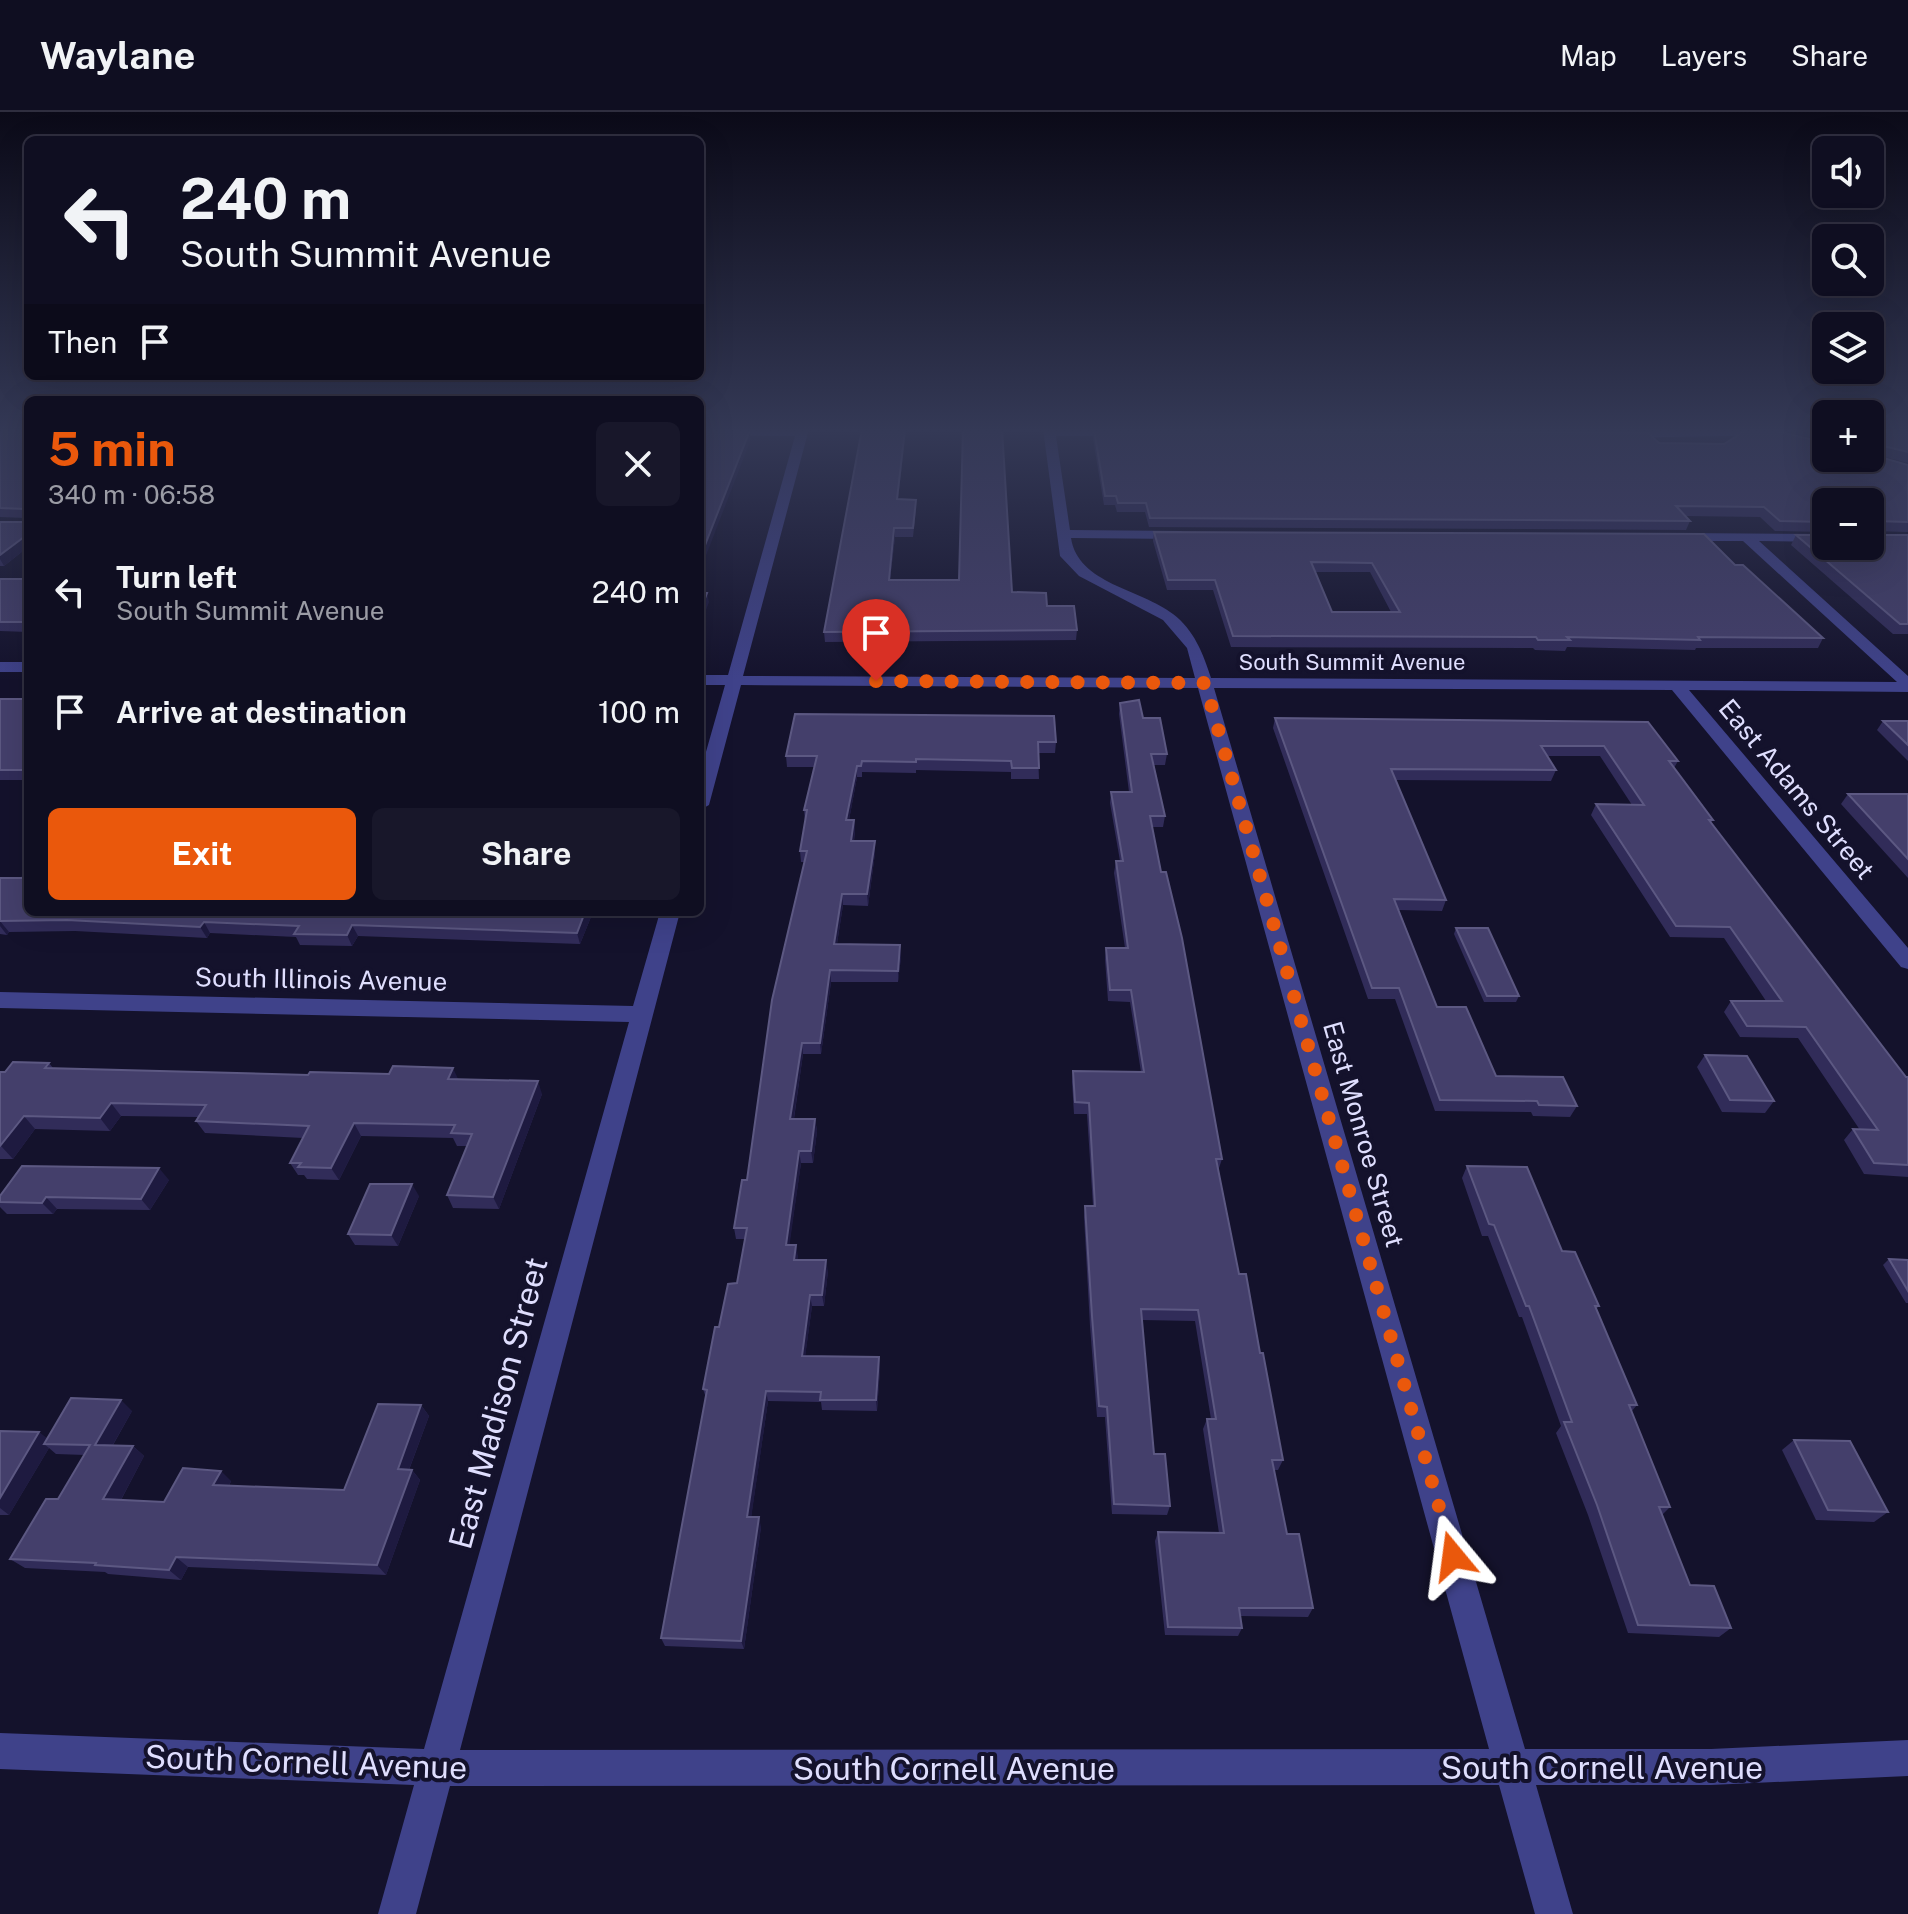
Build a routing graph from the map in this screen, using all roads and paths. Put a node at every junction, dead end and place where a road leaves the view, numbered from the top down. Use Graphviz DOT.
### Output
graph roads {
  1 [pos="780,513"];
  2 [pos="1059,513"];
  3 [pos="1062,534"];
  4 [pos="1190,535"];
  5 [pos="1667,537"];
  6 [pos="1747,538"];
  7 [pos="1812,538"];
  8 [pos="0,667"];
  9 [pos="24,667"];
  10 [pos="704,680"];
  11 [pos="734,681"];
  12 [pos="1205,683"];
  13 [pos="1908,685"];
  14 [pos="1677,686"];
  15 [pos="704,790"];
  16 [pos="669,916"];
  17 [pos="1908,962"];
  18 [pos="0,1000"];
  19 [pos="641,1014"];
  20 [pos="0,1751"];
  21 [pos="1908,1758"];
  22 [pos="1514,1767"];
  23 [pos="436,1768"];
  24 [pos="397,1914"];
  25 [pos="1554,1914"];
  1 -- 11 [label="street"];
  2 -- 3 [label="street, East Monroe Street"];
  3 -- 4 [label="street"];
  3 -- 12 [label="street, East Monroe Street"];
  5 -- 6 [label="street"];
  6 -- 7 [label="street"];
  6 -- 13 [label="street"];
  8 -- 9 [label="street"];
  10 -- 11 [label="street, South Summit Avenue"];
  11 -- 12 [label="street, South Summit Avenue"];
  11 -- 15 [label="street"];
  12 -- 14 [label="street, South Summit Avenue"];
  12 -- 22 [label="street, East Monroe Street"];
  13 -- 14 [label="street, South Summit Avenue"];
  14 -- 17 [label="street, East Adams Street"];
  16 -- 19 [label="street, East Madison Street"];
  18 -- 19 [label="street, South Illinois Avenue"];
  19 -- 23 [label="street, East Madison Street"];
  20 -- 23 [label="street, South Cornell Avenue"];
  21 -- 22 [label="street, South Cornell Avenue"];
  22 -- 23 [label="street, South Cornell Avenue"];
  22 -- 25 [label="street, East Monroe Street"];
  23 -- 24 [label="street, East Madison Street"];
}
